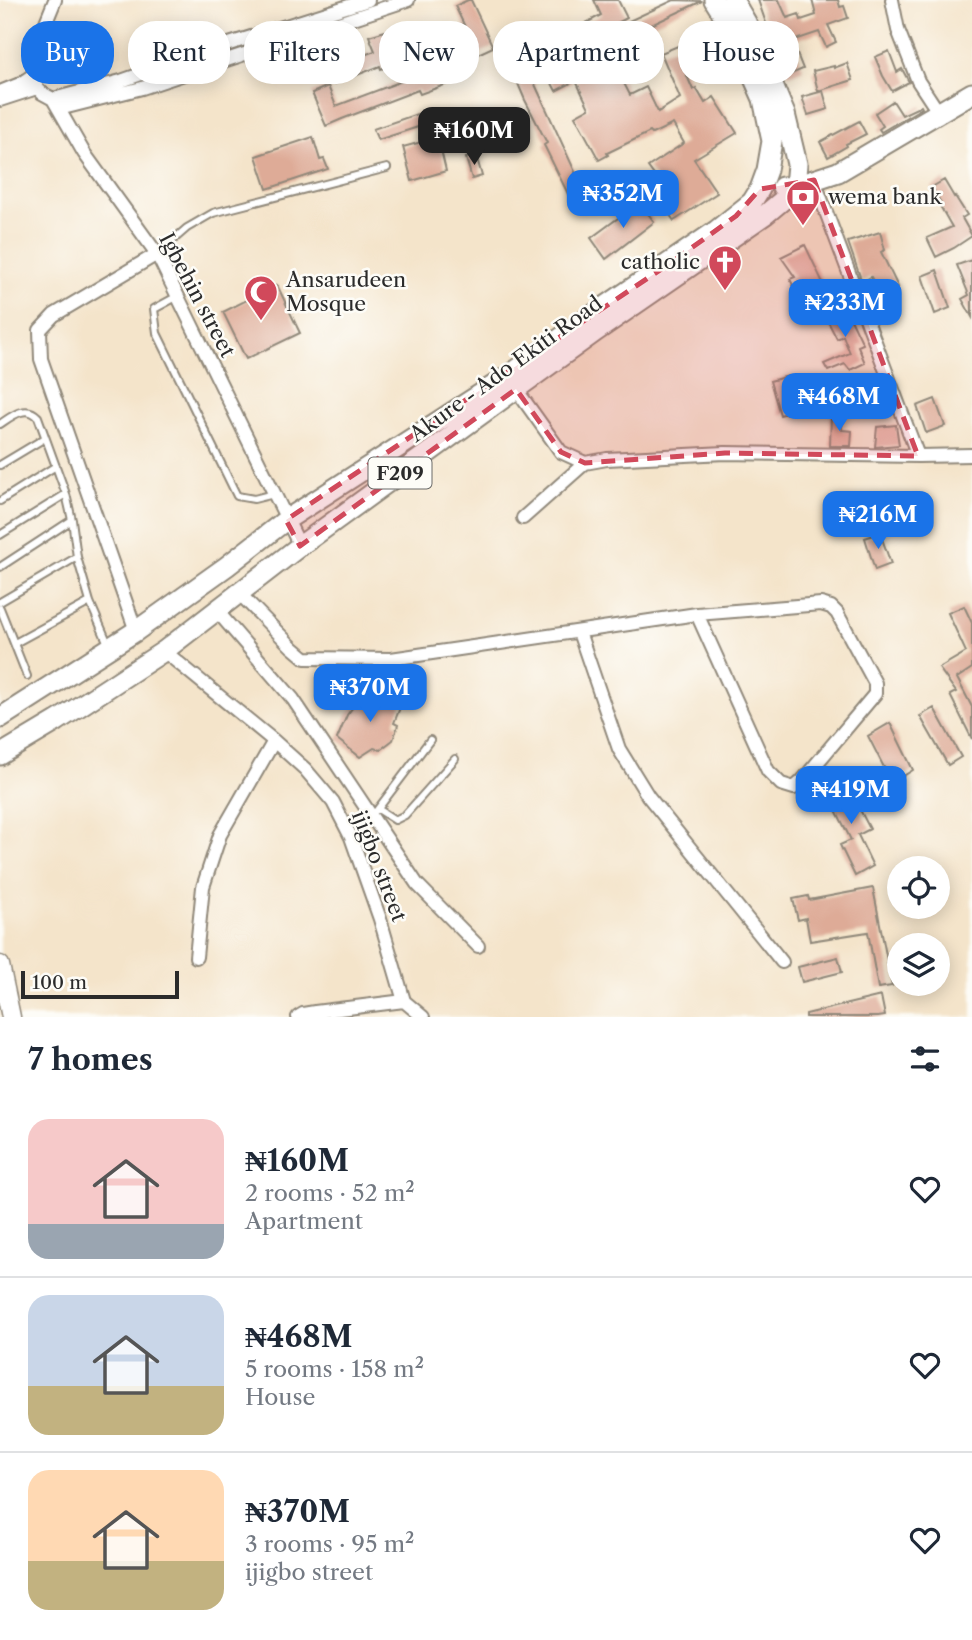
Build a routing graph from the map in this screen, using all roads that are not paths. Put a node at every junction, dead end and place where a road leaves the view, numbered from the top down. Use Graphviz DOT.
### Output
graph roads {
  1 [pos="55,0"];
  2 [pos="368,0"];
  3 [pos="408,0"];
  4 [pos="714,0"];
  5 [pos="733,0"];
  6 [pos="892,0"];
  7 [pos="47,21"];
  8 [pos="21,82"];
  9 [pos="36,84"];
  10 [pos="37,88"];
  11 [pos="0,92"];
  12 [pos="972,93"];
  13 [pos="0,100"];
  14 [pos="56,104"];
  15 [pos="939,113"];
  16 [pos="387,168"];
  17 [pos="814,180"];
  18 [pos="795,186"];
  19 [pos="760,189"];
  20 [pos="157,254"];
  21 [pos="178,296"];
  22 [pos="516,389"];
  23 [pos="0,424"];
  24 [pos="45,438"];
  25 [pos="972,455"];
  26 [pos="918,456"];
  27 [pos="584,463"];
  28 [pos="0,466"];
  29 [pos="56,466"];
  30 [pos="66,494"];
  31 [pos="274,494"];
  32 [pos="0,500"];
  33 [pos="523,518"];
  34 [pos="72,520"];
  35 [pos="286,520"];
  36 [pos="0,535"];
  37 [pos="300,546"];
  38 [pos="77,557"];
  39 [pos="0,567"];
  40 [pos="239,593"];
  41 [pos="0,602"];
  42 [pos="90,602"];
  43 [pos="0,608"];
  44 [pos="217,611"];
  45 [pos="697,614"];
  46 [pos="136,631"];
  47 [pos="579,632"];
  48 [pos="15,643"];
  49 [pos="110,648"];
  50 [pos="164,651"];
  51 [pos="27,676"];
  52 [pos="0,718"];
  53 [pos="430,740"];
  54 [pos="274,741"];
  55 [pos="0,755"];
  56 [pos="455,759"];
  57 [pos="374,813"];
  58 [pos="478,946"];
  59 [pos="196,957"];
  60 [pos="782,962"];
  61 [pos="0,965"];
  62 [pos="404,1002"];
  63 [pos="10,1017"];
  64 [pos="298,1017"];
  65 [pos="423,1017"];
  1 -- 7 [label="street"];
  2 -- 14 [label="street"];
  3 -- 14 [label="street"];
  4 -- 19 [label="main road, F209"];
  5 -- 18 [label="main road"];
  6 -- 15 [label="street"];
  8 -- 11 [label="street"];
  9 -- 10 [label="street"];
  10 -- 13 [label="street"];
  10 -- 14 [label="street, Igbehin street"];
  12 -- 15 [label="main road"];
  14 -- 20 [label="street, Igbehin street"];
  15 -- 17 [label="main road"];
  16 -- 20 [label="lane"];
  17 -- 18 [label="main road"];
  17 -- 26 [label="street"];
  18 -- 19 [label="main road"];
  18 -- 22 [label="main road, Akure - Ado Ekiti Road / F209"];
  19 -- 35 [label="main road, Akure - Ado Ekiti Road / F209"];
  20 -- 21 [label="street, Igbehin street"];
  20 -- 46 [label="street"];
  21 -- 31 [label="street, Igbehin street"];
  21 -- 31 [label="lane"];
  22 -- 27 [label="street"];
  22 -- 37 [label="main road, Akure - Ado Ekiti Road / F209"];
  23 -- 24 [label="lane"];
  24 -- 28 [label="lane"];
  24 -- 29 [label="lane"];
  25 -- 26 [label="street"];
  26 -- 27 [label="street"];
  27 -- 33 [label="street"];
  29 -- 30 [label="lane"];
  29 -- 32 [label="lane"];
  30 -- 34 [label="lane"];
  30 -- 36 [label="lane"];
  31 -- 35 [label="street, Igbehin street"];
  34 -- 38 [label="lane"];
  34 -- 39 [label="lane"];
  35 -- 37 [label="street, Igbehin street"];
  35 -- 46 [label="main road, Akure - Ado Ekiti Road / F209"];
  37 -- 40 [label="main road, Akure - Ado Ekiti Road / F209"];
  38 -- 41 [label="lane"];
  38 -- 42 [label="lane"];
  40 -- 44 [label="main road, Akure - Ado Ekiti Road / F209"];
  40 -- 47 [label="street"];
  42 -- 48 [label="lane"];
  42 -- 49 [label="lane"];
  43 -- 48 [label="lane"];
  44 -- 50 [label="main road, Akure - Ado Ekiti Road / F209"];
  44 -- 57 [label="street"];
  45 -- 45 [label="street"];
  45 -- 47 [label="street"];
  46 -- 49 [label="main road, Akure - Ado Ekiti Road / F209"];
  47 -- 60 [label="street"];
  48 -- 51 [label="lane"];
  49 -- 52 [label="main road, Akure - Ado Ekiti Road / F209"];
  50 -- 54 [label="street, ijigbo street"];
  50 -- 55 [label="main road, Akure - Ado Ekiti Road / F209"];
  53 -- 57 [label="lane"];
  54 -- 59 [label="street"];
  54 -- 62 [label="street, ijigbo street"];
  56 -- 57 [label="lane"];
  57 -- 58 [label="street"];
  61 -- 63 [label="main road"];
  62 -- 64 [label="street"];
  62 -- 65 [label="street"];
}
